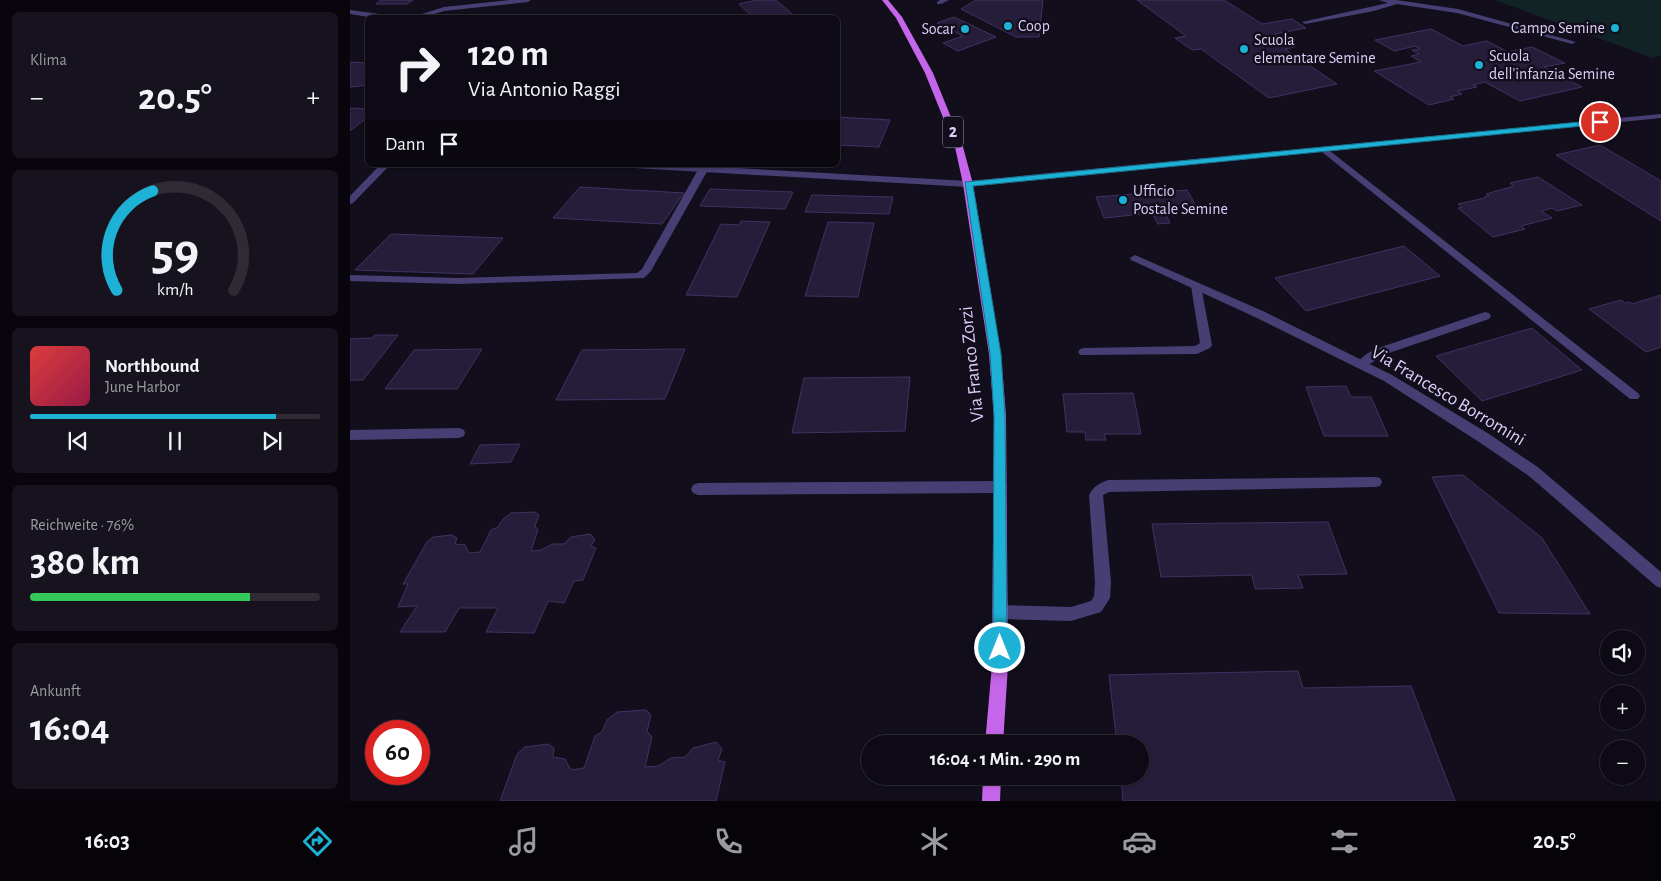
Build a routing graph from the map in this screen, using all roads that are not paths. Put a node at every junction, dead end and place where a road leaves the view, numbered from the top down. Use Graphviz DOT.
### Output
graph roads {
  1 [pos="528,0"];
  2 [pos="885,0"];
  3 [pos="946,0"];
  4 [pos="1382,0"];
  5 [pos="1396,2"];
  6 [pos="939,3"];
  7 [pos="350,12"];
  8 [pos="372,15"];
  9 [pos="424,15"];
  10 [pos="1305,22"];
  11 [pos="1572,42"];
  12 [pos="1661,116"];
  13 [pos="1325,150"];
  14 [pos="383,167"];
  15 [pos="681,167"];
  16 [pos="704,168"];
  17 [pos="968,184"];
  18 [pos="350,201"];
  19 [pos="1135,258"];
  20 [pos="350,278"];
  21 [pos="1196,286"];
  22 [pos="1485,316"];
  23 [pos="1084,352"];
  24 [pos="1360,364"];
  25 [pos="1634,396"];
  26 [pos="459,433"];
  27 [pos="350,435"];
  28 [pos="1375,482"];
  29 [pos="1000,487"];
  30 [pos="698,490"];
  31 [pos="1661,581"];
  32 [pos="1000,612"];
  33 [pos="995,735"];
  34 [pos="992,785"];
  35 [pos="991,801"];
  1 -- 9 [label="street"];
  2 -- 17 [label="main road, Via Franco Zorzi / 2"];
  3 -- 6 [label="street"];
  4 -- 5 [label="street"];
  5 -- 10 [label="street"];
  5 -- 11 [label="street"];
  7 -- 8 [label="street"];
  12 -- 13 [label="street"];
  13 -- 17 [label="street"];
  13 -- 25 [label="street"];
  14 -- 18 [label="street"];
  15 -- 16 [label="street"];
  16 -- 17 [label="street"];
  16 -- 20 [label="street"];
  17 -- 29 [label="main road, Via Franco Zorzi / 2"];
  19 -- 21 [label="street, Via Francesco Borromini"];
  21 -- 23 [label="street"];
  21 -- 24 [label="street, Via Francesco Borromini"];
  22 -- 24 [label="street"];
  24 -- 31 [label="street, Via Francesco Borromini"];
  26 -- 27 [label="street"];
  28 -- 32 [label="street"];
  29 -- 30 [label="street"];
  29 -- 32 [label="main road, Via Franco Zorzi / 2"];
  32 -- 33 [label="main road, Via Franco Zorzi / 2"];
  34 -- 35 [label="main road"];
}
